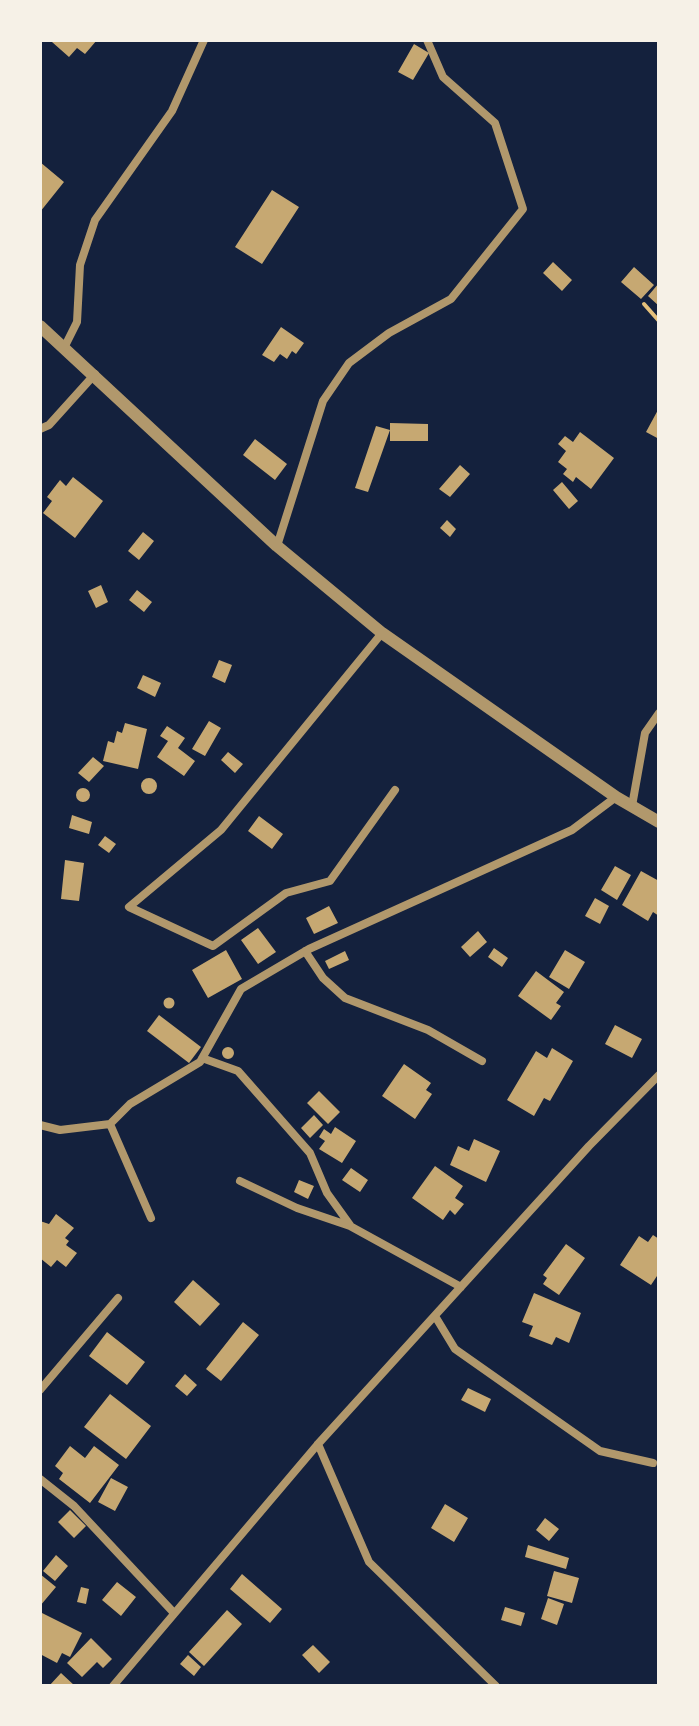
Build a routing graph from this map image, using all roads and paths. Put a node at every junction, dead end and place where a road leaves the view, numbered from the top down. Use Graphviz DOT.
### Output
graph roads {
  1 [pos="204,40"];
  2 [pos="427,40"];
  3 [pos="644,304"];
  4 [pos="659,321"];
  5 [pos="40,326"];
  6 [pos="64,348"];
  7 [pos="95,374"];
  8 [pos="40,429"];
  9 [pos="277,546"];
  10 [pos="382,633"];
  11 [pos="659,713"];
  12 [pos="395,790"];
  13 [pos="616,797"];
  14 [pos="632,806"];
  15 [pos="659,822"];
  16 [pos="305,951"];
  17 [pos="202,1058"];
  18 [pos="482,1061"];
  19 [pos="659,1075"];
  20 [pos="110,1124"];
  21 [pos="40,1125"];
  22 [pos="240,1181"];
  23 [pos="151,1218"];
  24 [pos="350,1226"];
  25 [pos="461,1287"];
  26 [pos="118,1298"];
  27 [pos="435,1316"];
  28 [pos="40,1390"];
  29 [pos="318,1444"];
  30 [pos="653,1463"];
  31 [pos="40,1479"];
  32 [pos="174,1613"];
  33 [pos="113,1686"];
  34 [pos="496,1686"];
  1 -- 6 [label="street"];
  2 -- 9 [label="street"];
  3 -- 4 [label="path"];
  5 -- 6 [label="street"];
  6 -- 7 [label="street"];
  7 -- 8 [label="street"];
  7 -- 9 [label="street"];
  9 -- 10 [label="street"];
  10 -- 12 [label="street"];
  10 -- 13 [label="street"];
  11 -- 14 [label="street"];
  13 -- 14 [label="street"];
  13 -- 16 [label="street"];
  14 -- 15 [label="street"];
  16 -- 17 [label="street"];
  16 -- 18 [label="street"];
  17 -- 20 [label="street"];
  17 -- 24 [label="street"];
  19 -- 25 [label="street"];
  20 -- 21 [label="street"];
  20 -- 23 [label="street"];
  22 -- 24 [label="street"];
  24 -- 25 [label="street"];
  25 -- 27 [label="street"];
  26 -- 28 [label="street"];
  27 -- 29 [label="street"];
  27 -- 30 [label="street"];
  29 -- 32 [label="street"];
  29 -- 34 [label="street"];
  31 -- 32 [label="street"];
  32 -- 33 [label="street"];
}
